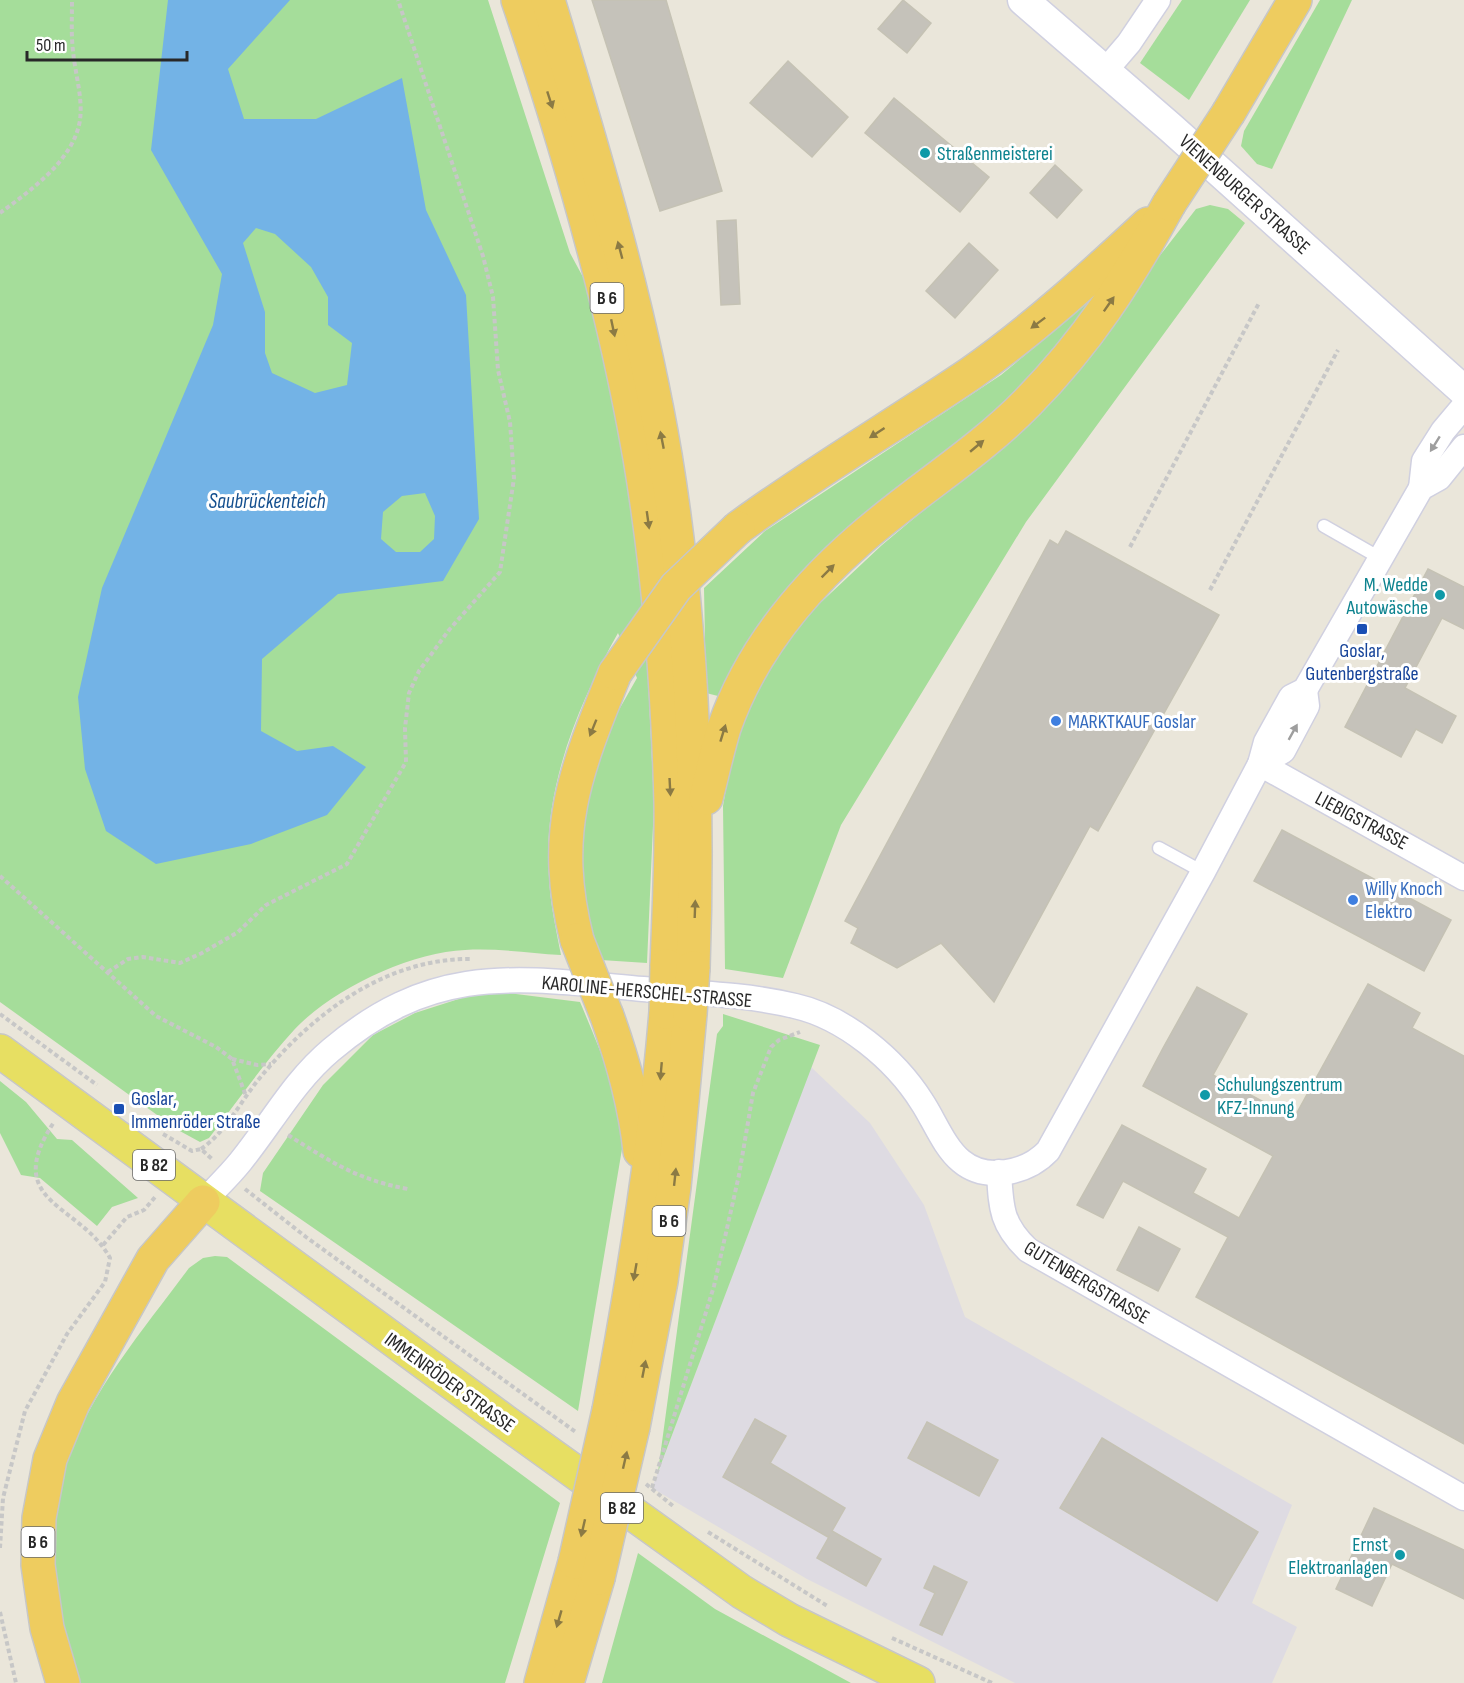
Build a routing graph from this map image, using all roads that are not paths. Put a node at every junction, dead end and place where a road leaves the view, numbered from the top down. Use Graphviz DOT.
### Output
graph roads {
  1 [pos="518,0"];
  2 [pos="548,0"];
  3 [pos="1023,0"];
  4 [pos="1158,0"];
  5 [pos="1295,0"];
  6 [pos="1105,71"];
  7 [pos="1169,204"];
  8 [pos="1464,391"];
  9 [pos="1464,406"];
  10 [pos="1464,447"];
  11 [pos="1421,489"];
  12 [pos="1324,526"];
  13 [pos="1380,558"];
  14 [pos="1260,764"];
  15 [pos="697,830"];
  16 [pos="1159,848"];
  17 [pos="1203,872"];
  18 [pos="1464,878"];
  19 [pos="680,967"];
  20 [pos="678,1013"];
  21 [pos="0,1051"];
  22 [pos="999,1172"];
  23 [pos="208,1205"];
  24 [pos="644,1214"];
  25 [pos="621,1418"];
  26 [pos="1464,1498"];
  27 [pos="586,1570"];
  28 [pos="63,1683"];
  29 [pos="541,1683"];
  30 [pos="567,1683"];
  31 [pos="918,1683"];
  1 -- 19 [label="highway, B 6, one-way"];
  15 -- 2 [label="highway, B 6, one-way"];
  3 -- 6 [label="street, VIENENBURGER STRASSE"];
  4 -- 6 [label="street"];
  5 -- 7 [label="highway, bridge"];
  6 -- 8 [label="street, VIENENBURGER STRASSE"];
  15 -- 7 [label="highway, one-way"];
  7 -- 24 [label="highway, one-way, bridge"];
  9 -- 11 [label="street, one-way"];
  10 -- 11 [label="street"];
  11 -- 13 [label="street"];
  12 -- 13 [label="lane"];
  13 -- 14 [label="street"];
  14 -- 17 [label="street"];
  14 -- 18 [label="street, LIEBIGSTRASSE"];
  19 -- 15 [label="highway, B 6, one-way"];
  16 -- 17 [label="lane"];
  17 -- 22 [label="street"];
  19 -- 20 [label="highway, B 6, bridge"];
  20 -- 24 [label="highway, B 6, one-way"];
  25 -- 20 [label="highway, B 6, one-way"];
  21 -- 23 [label="main road, IMMENRÖDER STRASSE / B 82"];
  22 -- 23 [label="street, KAROLINE-HERSCHEL-STRASSE"];
  22 -- 26 [label="street, GUTENBERGSTRASSE"];
  23 -- 28 [label="highway, B 6"];
  23 -- 31 [label="main road, IMMENRÖDER STRASSE / B 82"];
  24 -- 25 [label="highway, B 6, one-way"];
  25 -- 27 [label="highway, B 6, bridge"];
  27 -- 29 [label="highway, B 6, one-way"];
  27 -- 30 [label="highway, B 6"];
}
